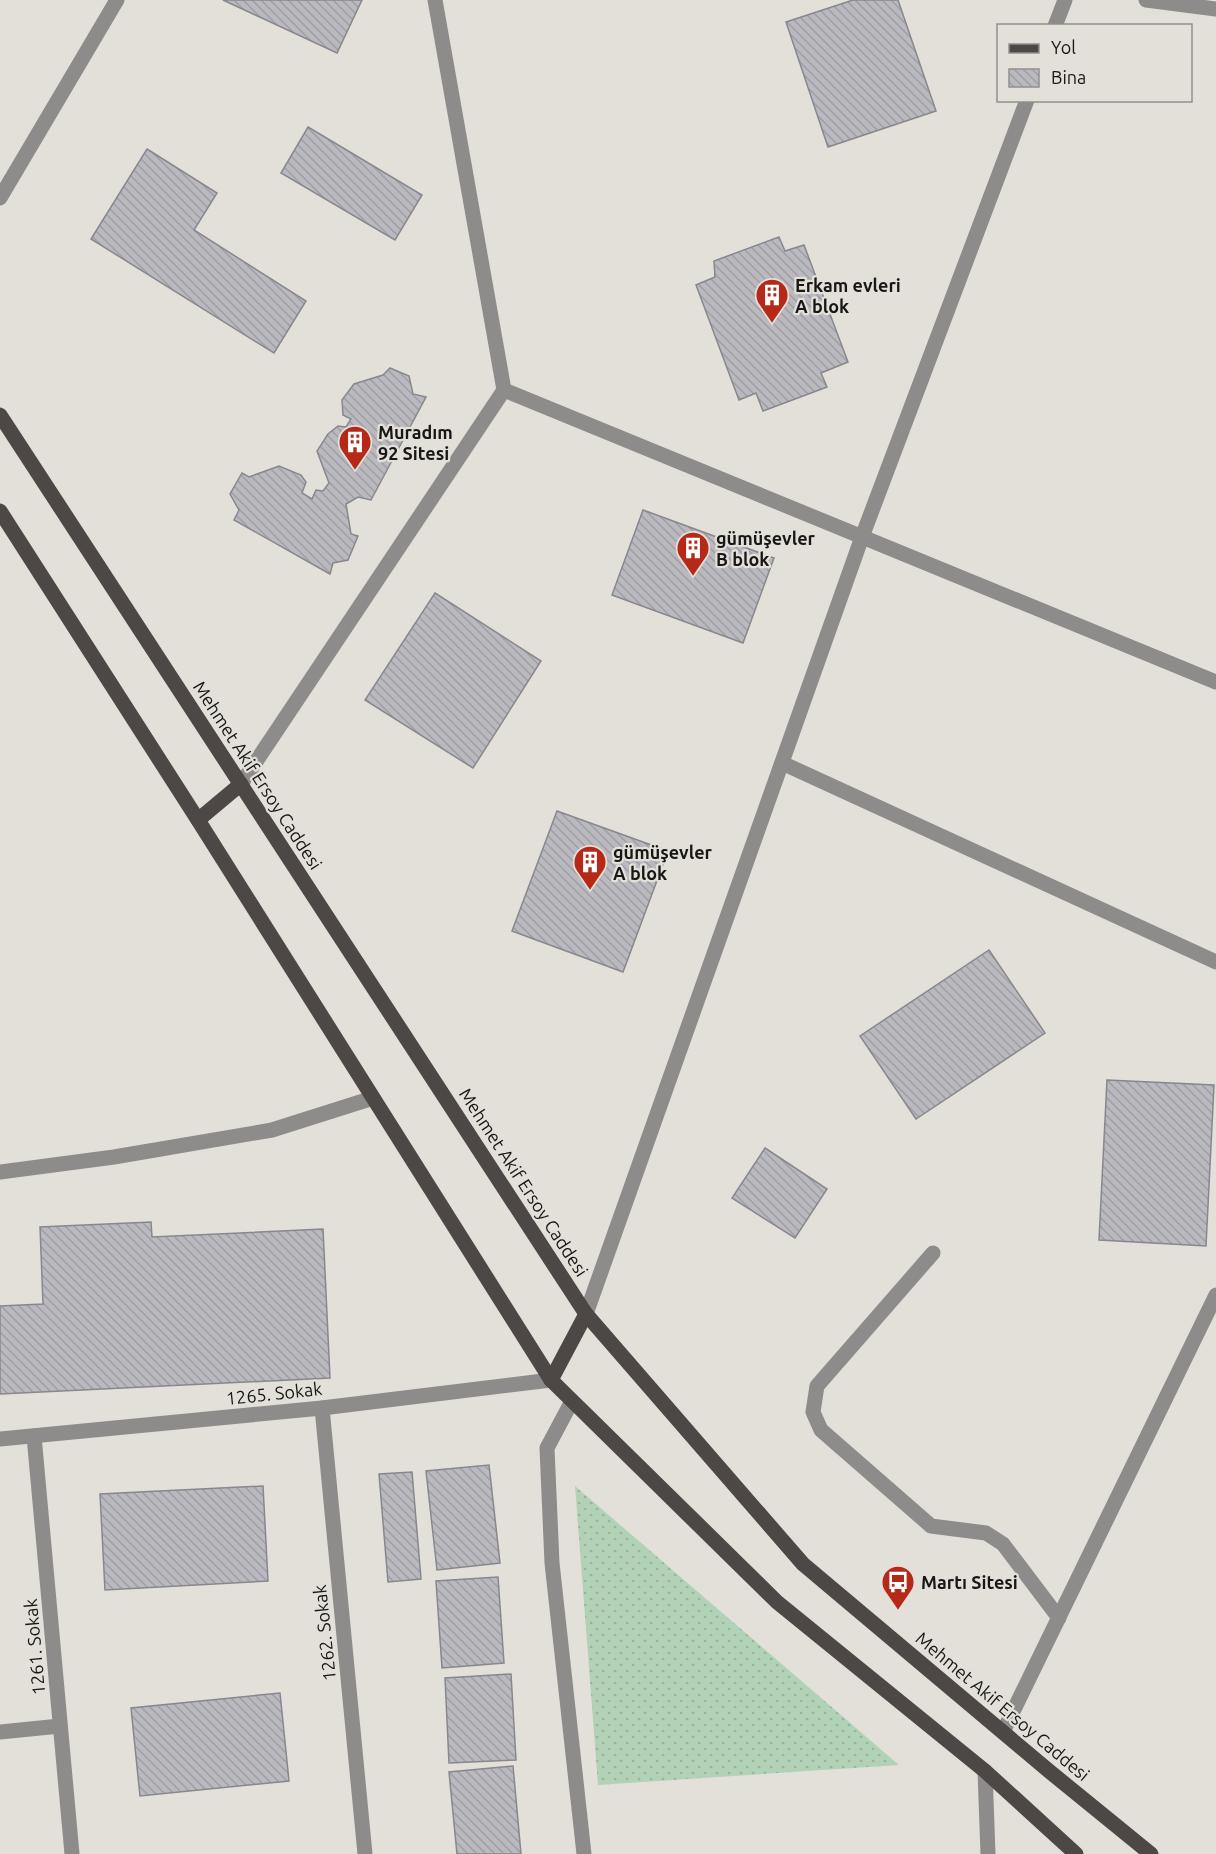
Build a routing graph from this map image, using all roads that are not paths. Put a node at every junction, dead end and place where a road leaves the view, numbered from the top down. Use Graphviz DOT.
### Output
graph roads {
  1 [pos="117,0"];
  2 [pos="435,0"];
  3 [pos="1065,0"];
  4 [pos="1146,0"];
  5 [pos="1216,9"];
  6 [pos="1056,24"];
  7 [pos="1026,102"];
  8 [pos="0,198"];
  9 [pos="504,390"];
  10 [pos="0,415"];
  11 [pos="0,511"];
  12 [pos="862,537"];
  13 [pos="1216,682"];
  14 [pos="782,763"];
  15 [pos="241,784"];
  16 [pos="198,820"];
  17 [pos="1216,962"];
  18 [pos="373,1098"];
  19 [pos="0,1172"];
  20 [pos="933,1253"];
  21 [pos="1216,1295"];
  22 [pos="586,1314"];
  23 [pos="551,1380"];
  24 [pos="572,1401"];
  25 [pos="322,1408"];
  26 [pos="34,1436"];
  27 [pos="0,1439"];
  28 [pos="1059,1618"];
  29 [pos="60,1726"];
  30 [pos="0,1732"];
  31 [pos="1003,1732"];
  32 [pos="985,1771"];
  33 [pos="72,1854"];
  34 [pos="365,1854"];
  35 [pos="584,1854"];
  36 [pos="988,1854"];
  37 [pos="1076,1854"];
  38 [pos="1151,1854"];
  1 -- 8 [label="street"];
  2 -- 9 [label="street"];
  3 -- 6 [label="street"];
  4 -- 5 [label="street"];
  7 -- 12 [label="street"];
  9 -- 12 [label="street"];
  9 -- 15 [label="street"];
  10 -- 15 [label="main road, Mehmet Akif Ersoy Caddesi"];
  11 -- 16 [label="main road"];
  12 -- 13 [label="street"];
  12 -- 14 [label="street"];
  14 -- 17 [label="street"];
  14 -- 22 [label="street"];
  15 -- 16 [label="main road"];
  15 -- 22 [label="main road, Mehmet Akif Ersoy Caddesi"];
  16 -- 18 [label="main road"];
  18 -- 19 [label="street"];
  18 -- 23 [label="main road"];
  20 -- 28 [label="street"];
  21 -- 28 [label="street"];
  22 -- 23 [label="main road"];
  22 -- 31 [label="main road, Mehmet Akif Ersoy Caddesi"];
  23 -- 24 [label="main road"];
  23 -- 25 [label="street, 1265. Sokak"];
  24 -- 32 [label="main road"];
  24 -- 35 [label="street"];
  25 -- 26 [label="street, 1265. Sokak"];
  25 -- 34 [label="street, 1262. Sokak"];
  26 -- 27 [label="street, 1265. Sokak"];
  26 -- 29 [label="street, 1261. Sokak"];
  28 -- 31 [label="street"];
  29 -- 30 [label="street"];
  29 -- 33 [label="street, 1261. Sokak"];
  31 -- 38 [label="main road, Mehmet Akif Ersoy Caddesi"];
  32 -- 36 [label="street"];
  32 -- 37 [label="main road"];
}
